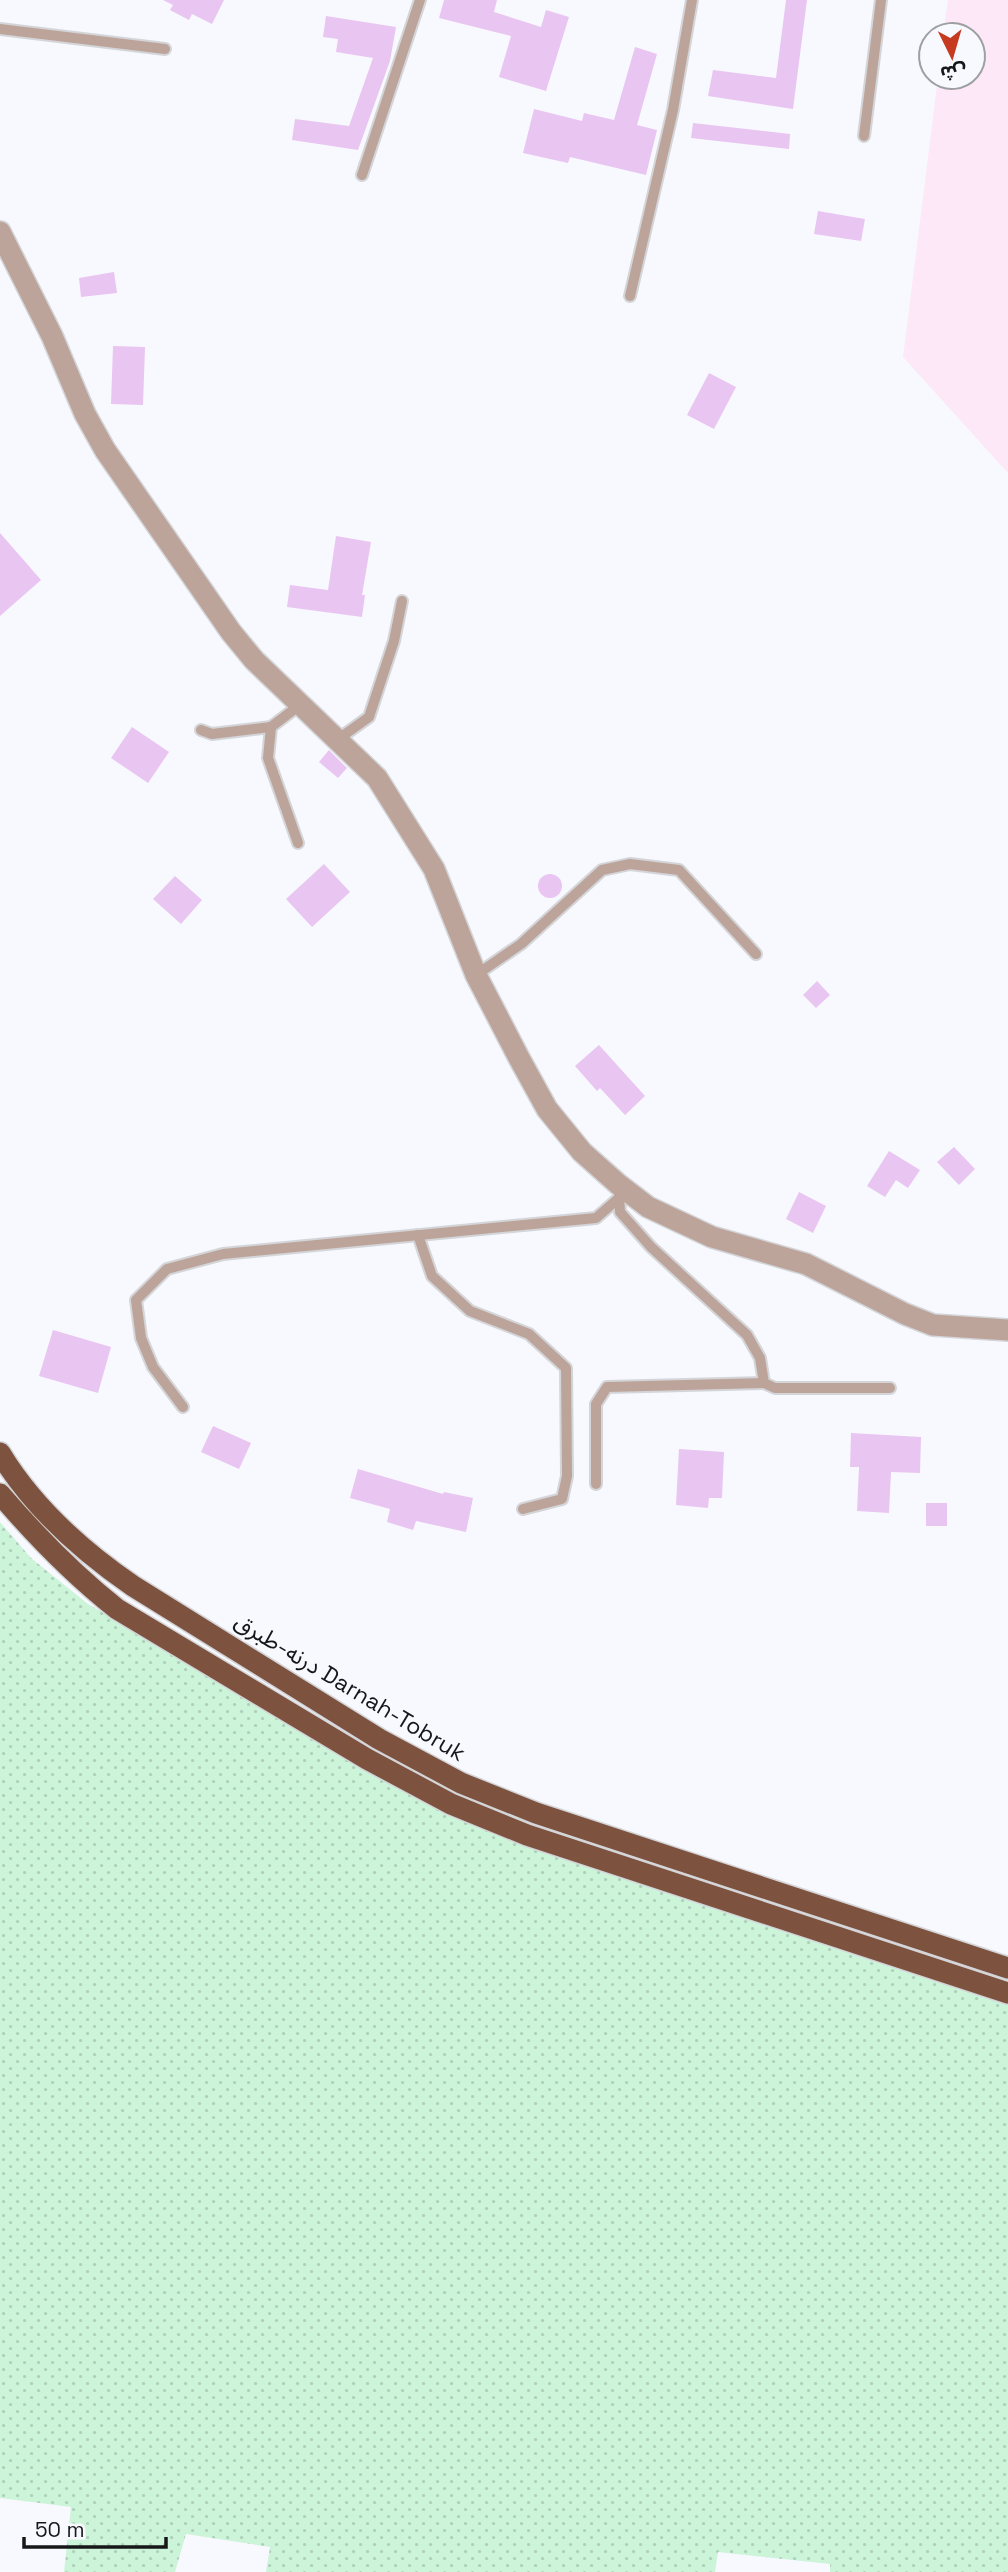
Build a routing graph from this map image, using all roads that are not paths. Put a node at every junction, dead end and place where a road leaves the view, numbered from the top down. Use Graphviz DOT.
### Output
graph roads {
  1 [pos="420,0"];
  2 [pos="692,0"];
  3 [pos="881,0"];
  4 [pos="0,29"];
  5 [pos="165,49"];
  6 [pos="864,136"];
  7 [pos="362,175"];
  8 [pos="0,232"];
  9 [pos="630,296"];
  10 [pos="402,601"];
  11 [pos="301,705"];
  12 [pos="271,727"];
  13 [pos="201,730"];
  14 [pos="337,740"];
  15 [pos="298,843"];
  16 [pos="756,954"];
  17 [pos="476,975"];
  18 [pos="619,1191"];
  19 [pos="418,1235"];
  20 [pos="1008,1330"];
  21 [pos="764,1383"];
  22 [pos="890,1388"];
  23 [pos="183,1407"];
  24 [pos="0,1453"];
  25 [pos="596,1484"];
  26 [pos="0,1494"];
  27 [pos="523,1509"];
  28 [pos="1008,1968"];
  29 [pos="1008,1993"];
  1 -- 7 [label="lane"];
  2 -- 9 [label="lane"];
  3 -- 6 [label="lane"];
  4 -- 5 [label="lane"];
  8 -- 11 [label="street"];
  10 -- 14 [label="lane"];
  11 -- 12 [label="lane"];
  11 -- 14 [label="street"];
  12 -- 13 [label="lane"];
  12 -- 15 [label="lane"];
  14 -- 17 [label="street"];
  16 -- 17 [label="lane"];
  17 -- 18 [label="street"];
  18 -- 19 [label="lane"];
  18 -- 20 [label="street"];
  18 -- 21 [label="lane"];
  19 -- 23 [label="lane"];
  19 -- 27 [label="lane"];
  21 -- 22 [label="lane"];
  21 -- 25 [label="lane"];
  24 -- 28 [label="highway, درنه-طبرق Darnah-Tobruk"];
  26 -- 29 [label="highway"];
}
